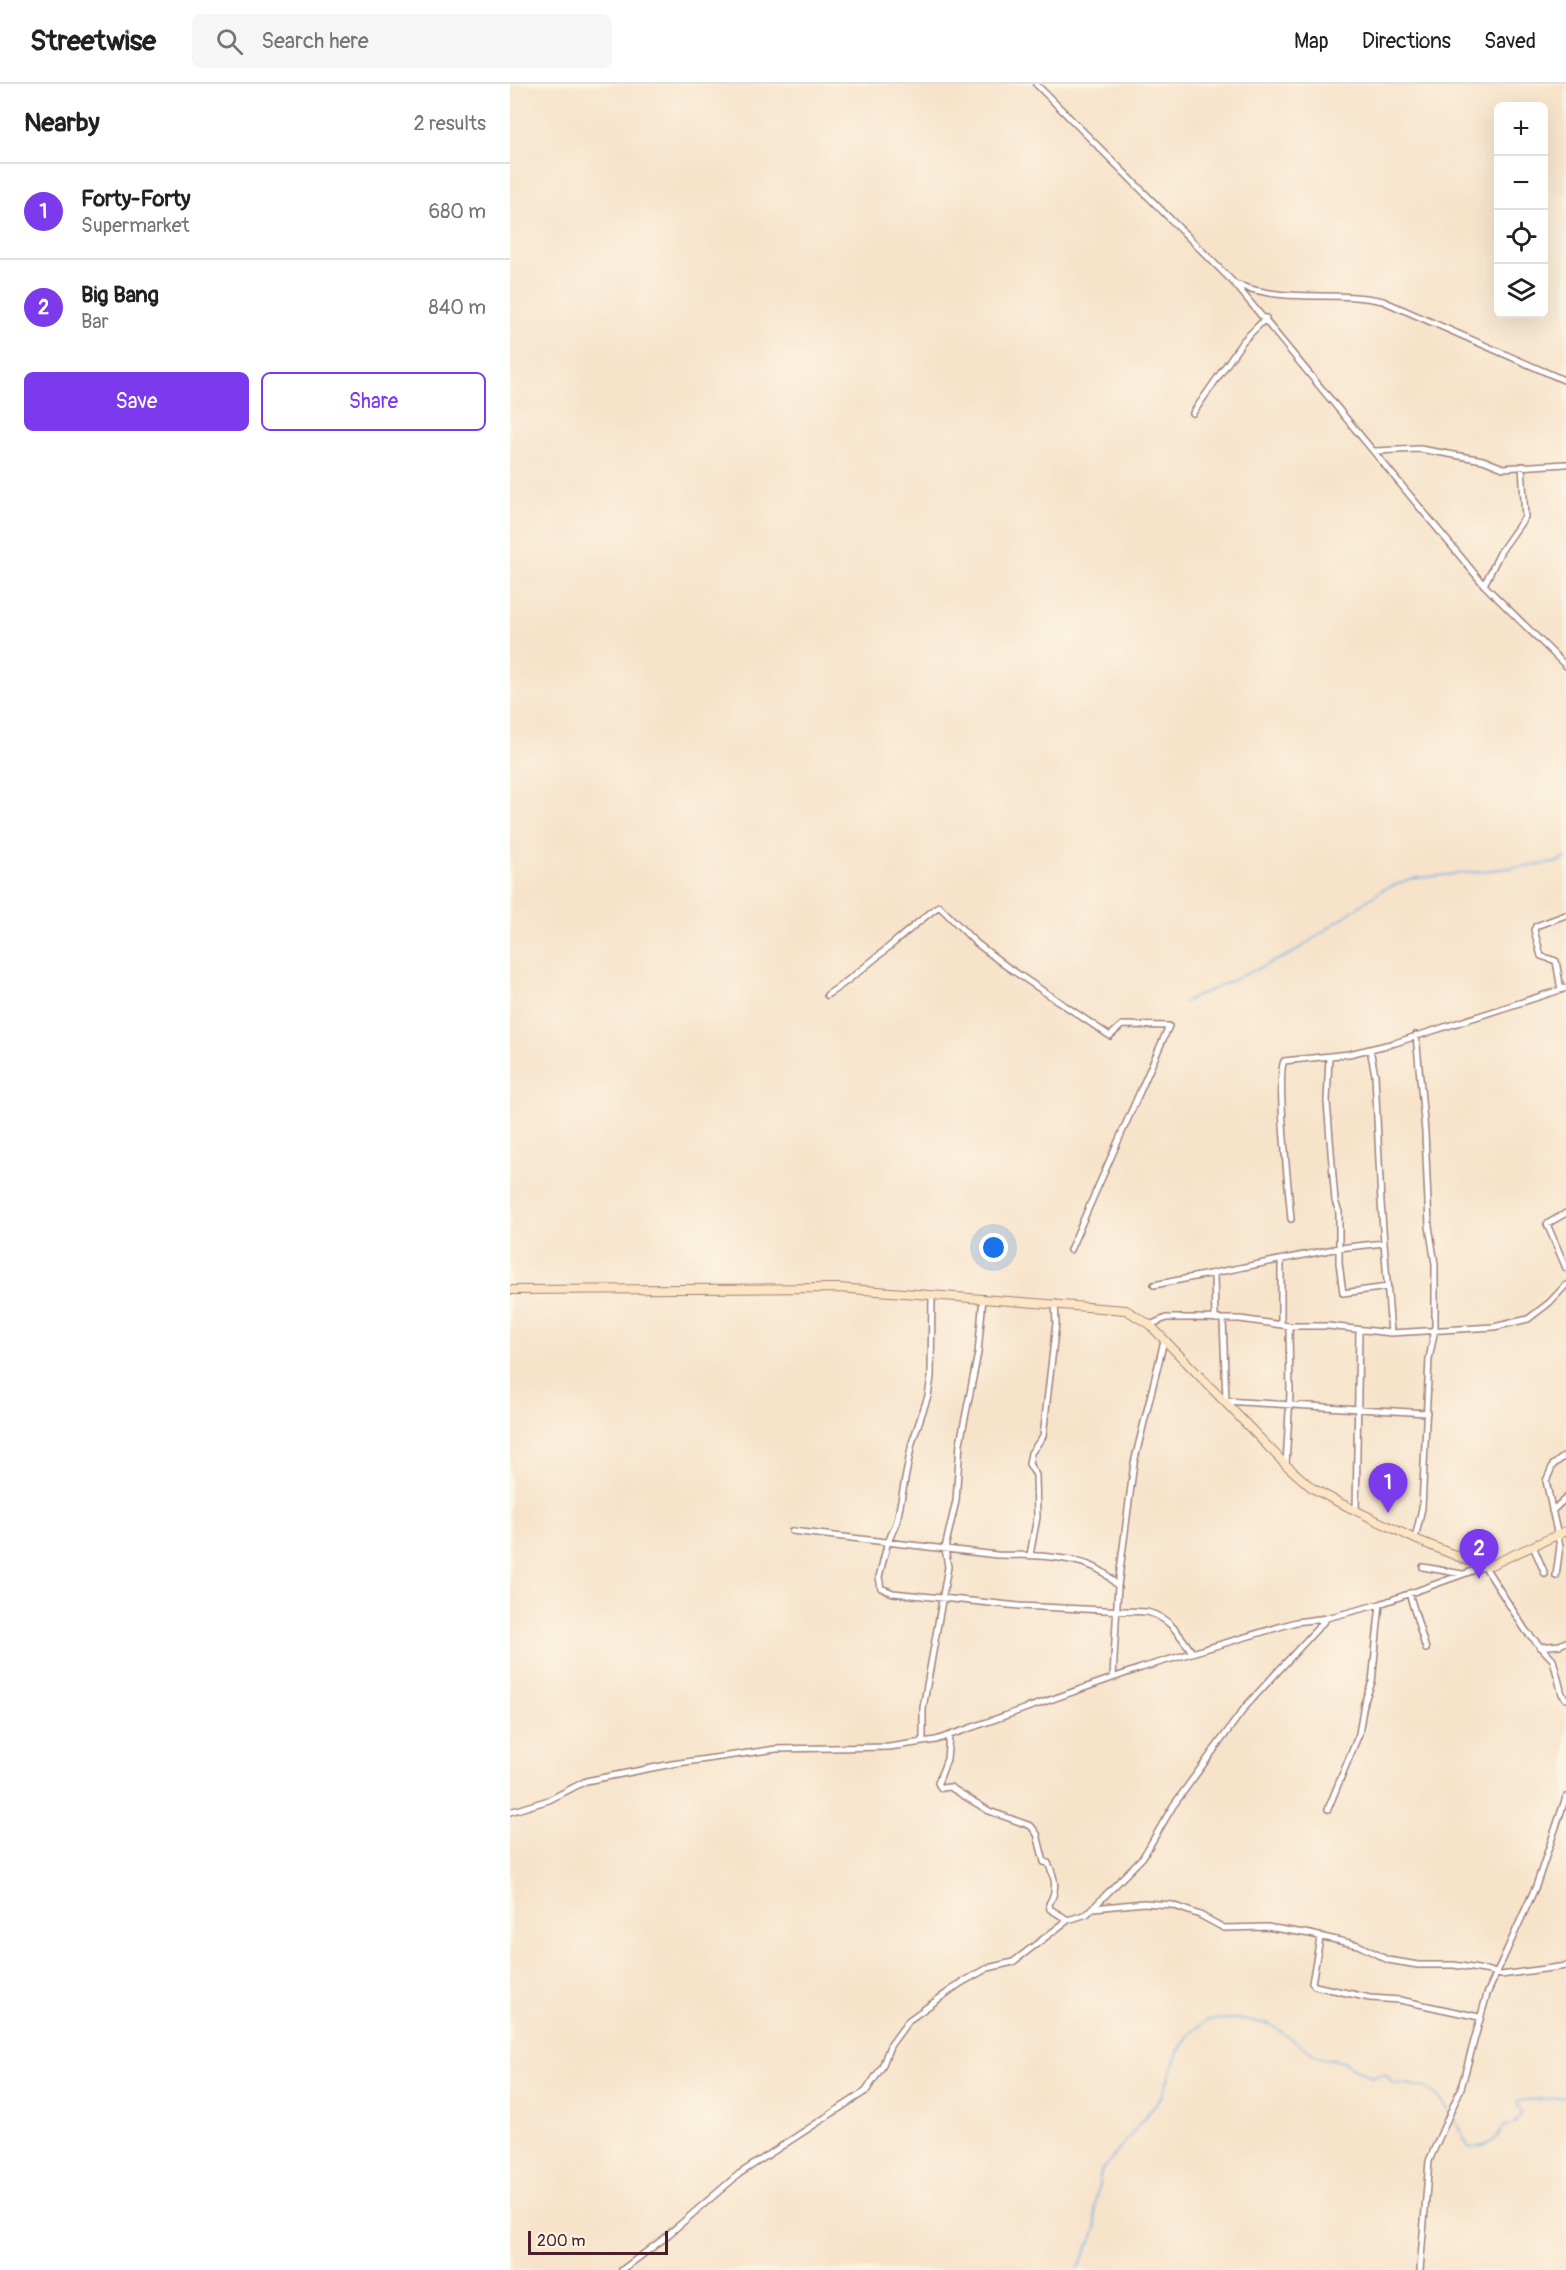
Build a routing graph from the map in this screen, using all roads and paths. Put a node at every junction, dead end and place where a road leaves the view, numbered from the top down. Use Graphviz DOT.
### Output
graph roads {
  1 [pos="1036,84"];
  2 [pos="1235,284"];
  3 [pos="1266,318"];
  4 [pos="1566,381"];
  5 [pos="1193,413"];
  6 [pos="1375,451"];
  7 [pos="1566,464"];
  8 [pos="1522,466"];
  9 [pos="1484,585"];
  10 [pos="1566,666"];
  11 [pos="1566,915"];
  12 [pos="1564,989"];
  13 [pos="827,995"];
  14 [pos="1416,1035"];
  15 [pos="1370,1049"];
  16 [pos="1329,1057"];
  17 [pos="1566,1213"];
  18 [pos="1291,1219"];
  19 [pos="1384,1243"];
  20 [pos="1339,1248"];
  21 [pos="1070,1250"];
  22 [pos="1281,1261"];
  23 [pos="1566,1268"];
  24 [pos="1214,1275"];
  25 [pos="1566,1285"];
  26 [pos="1154,1286"];
  27 [pos="1388,1287"];
  28 [pos="510,1290"];
  29 [pos="932,1295"];
  30 [pos="982,1298"];
  31 [pos="1055,1304"];
  32 [pos="1215,1319"];
  33 [pos="1223,1319"];
  34 [pos="1150,1325"];
  35 [pos="1281,1325"];
  36 [pos="1289,1326"];
  37 [pos="1435,1329"];
  38 [pos="1359,1331"];
  39 [pos="1391,1333"];
  40 [pos="1164,1341"];
  41 [pos="1224,1401"];
  42 [pos="1290,1406"];
  43 [pos="1357,1409"];
  44 [pos="1426,1413"];
  45 [pos="1566,1455"];
  46 [pos="1286,1466"];
  47 [pos="1566,1498"];
  48 [pos="1356,1511"];
  49 [pos="1552,1511"];
  50 [pos="792,1531"];
  51 [pos="1566,1531"];
  52 [pos="1558,1534"];
  53 [pos="1415,1539"];
  54 [pos="888,1543"];
  55 [pos="1533,1546"];
  56 [pos="945,1548"];
  57 [pos="1030,1555"];
  58 [pos="1488,1566"];
  59 [pos="1423,1567"];
  60 [pos="1464,1574"];
  61 [pos="1545,1574"];
  62 [pos="1556,1576"];
  63 [pos="1118,1586"];
  64 [pos="1409,1593"];
  65 [pos="942,1598"];
  66 [pos="1380,1604"];
  67 [pos="1116,1612"];
  68 [pos="1327,1618"];
  69 [pos="1566,1642"];
  70 [pos="1540,1647"];
  71 [pos="1426,1649"];
  72 [pos="1192,1652"];
  73 [pos="1113,1677"];
  74 [pos="1566,1700"];
  75 [pos="949,1736"];
  76 [pos="923,1742"];
  77 [pos="1566,1797"];
  78 [pos="1328,1809"];
  79 [pos="510,1812"];
  80 [pos="1093,1909"];
  81 [pos="1068,1920"];
  82 [pos="1320,1938"];
  83 [pos="1566,1966"];
  84 [pos="1496,1973"];
  85 [pos="1479,2017"];
  86 [pos="622,2270"];
  87 [pos="1420,2270"];
  1 -- 2 [label="street"];
  2 -- 3 [label="street"];
  2 -- 4 [label="street"];
  3 -- 5 [label="street"];
  3 -- 6 [label="street"];
  6 -- 8 [label="street"];
  6 -- 9 [label="street"];
  7 -- 8 [label="street"];
  8 -- 9 [label="street"];
  9 -- 10 [label="street"];
  11 -- 12 [label="street"];
  12 -- 14 [label="street"];
  13 -- 21 [label="street"];
  14 -- 15 [label="street"];
  14 -- 37 [label="street"];
  15 -- 16 [label="street"];
  15 -- 19 [label="street"];
  16 -- 18 [label="street"];
  16 -- 20 [label="street"];
  17 -- 23 [label="street"];
  19 -- 20 [label="street"];
  19 -- 27 [label="street"];
  20 -- 22 [label="street"];
  20 -- 27 [label="street"];
  22 -- 24 [label="street"];
  22 -- 35 [label="street"];
  24 -- 26 [label="street"];
  24 -- 32 [label="street"];
  25 -- 37 [label="street"];
  27 -- 39 [label="street"];
  28 -- 29 [label="street"];
  29 -- 30 [label="street"];
  29 -- 54 [label="street"];
  30 -- 31 [label="street"];
  30 -- 56 [label="street"];
  31 -- 34 [label="street"];
  31 -- 57 [label="street"];
  32 -- 33 [label="street"];
  32 -- 34 [label="street"];
  33 -- 35 [label="street"];
  33 -- 41 [label="street"];
  34 -- 40 [label="street"];
  35 -- 36 [label="street"];
  36 -- 38 [label="street"];
  36 -- 42 [label="street"];
  37 -- 39 [label="street"];
  37 -- 44 [label="street"];
  38 -- 39 [label="street"];
  38 -- 43 [label="street"];
  40 -- 41 [label="street"];
  40 -- 63 [label="street"];
  41 -- 42 [label="street"];
  41 -- 46 [label="street"];
  42 -- 43 [label="street"];
  42 -- 46 [label="street"];
  43 -- 44 [label="street"];
  43 -- 48 [label="street"];
  44 -- 53 [label="street"];
  45 -- 49 [label="street"];
  46 -- 48 [label="street"];
  47 -- 49 [label="street"];
  48 -- 53 [label="street"];
  49 -- 52 [label="street"];
  50 -- 54 [label="street"];
  51 -- 52 [label="street"];
  52 -- 55 [label="street"];
  52 -- 62 [label="street"];
  53 -- 58 [label="street"];
  54 -- 56 [label="street"];
  54 -- 65 [label="street"];
  55 -- 58 [label="street"];
  55 -- 61 [label="street"];
  56 -- 57 [label="street"];
  56 -- 65 [label="street"];
  57 -- 63 [label="street"];
  58 -- 60 [label="street"];
  58 -- 70 [label="street"];
  59 -- 60 [label="street"];
  60 -- 64 [label="street"];
  63 -- 67 [label="street"];
  64 -- 66 [label="street"];
  64 -- 71 [label="street"];
  65 -- 67 [label="street"];
  65 -- 76 [label="street"];
  66 -- 68 [label="street"];
  66 -- 78 [label="street"];
  67 -- 72 [label="street"];
  67 -- 73 [label="street"];
  68 -- 72 [label="street"];
  68 -- 80 [label="street"];
  69 -- 70 [label="street"];
  70 -- 74 [label="street"];
  72 -- 73 [label="street"];
  73 -- 75 [label="street"];
  75 -- 76 [label="street"];
  75 -- 81 [label="street"];
  76 -- 79 [label="street"];
  77 -- 84 [label="street"];
  80 -- 81 [label="street"];
  80 -- 82 [label="street"];
  81 -- 86 [label="street"];
  82 -- 84 [label="street"];
  82 -- 85 [label="street"];
  83 -- 84 [label="street"];
  84 -- 85 [label="street"];
  85 -- 87 [label="street"];
}
